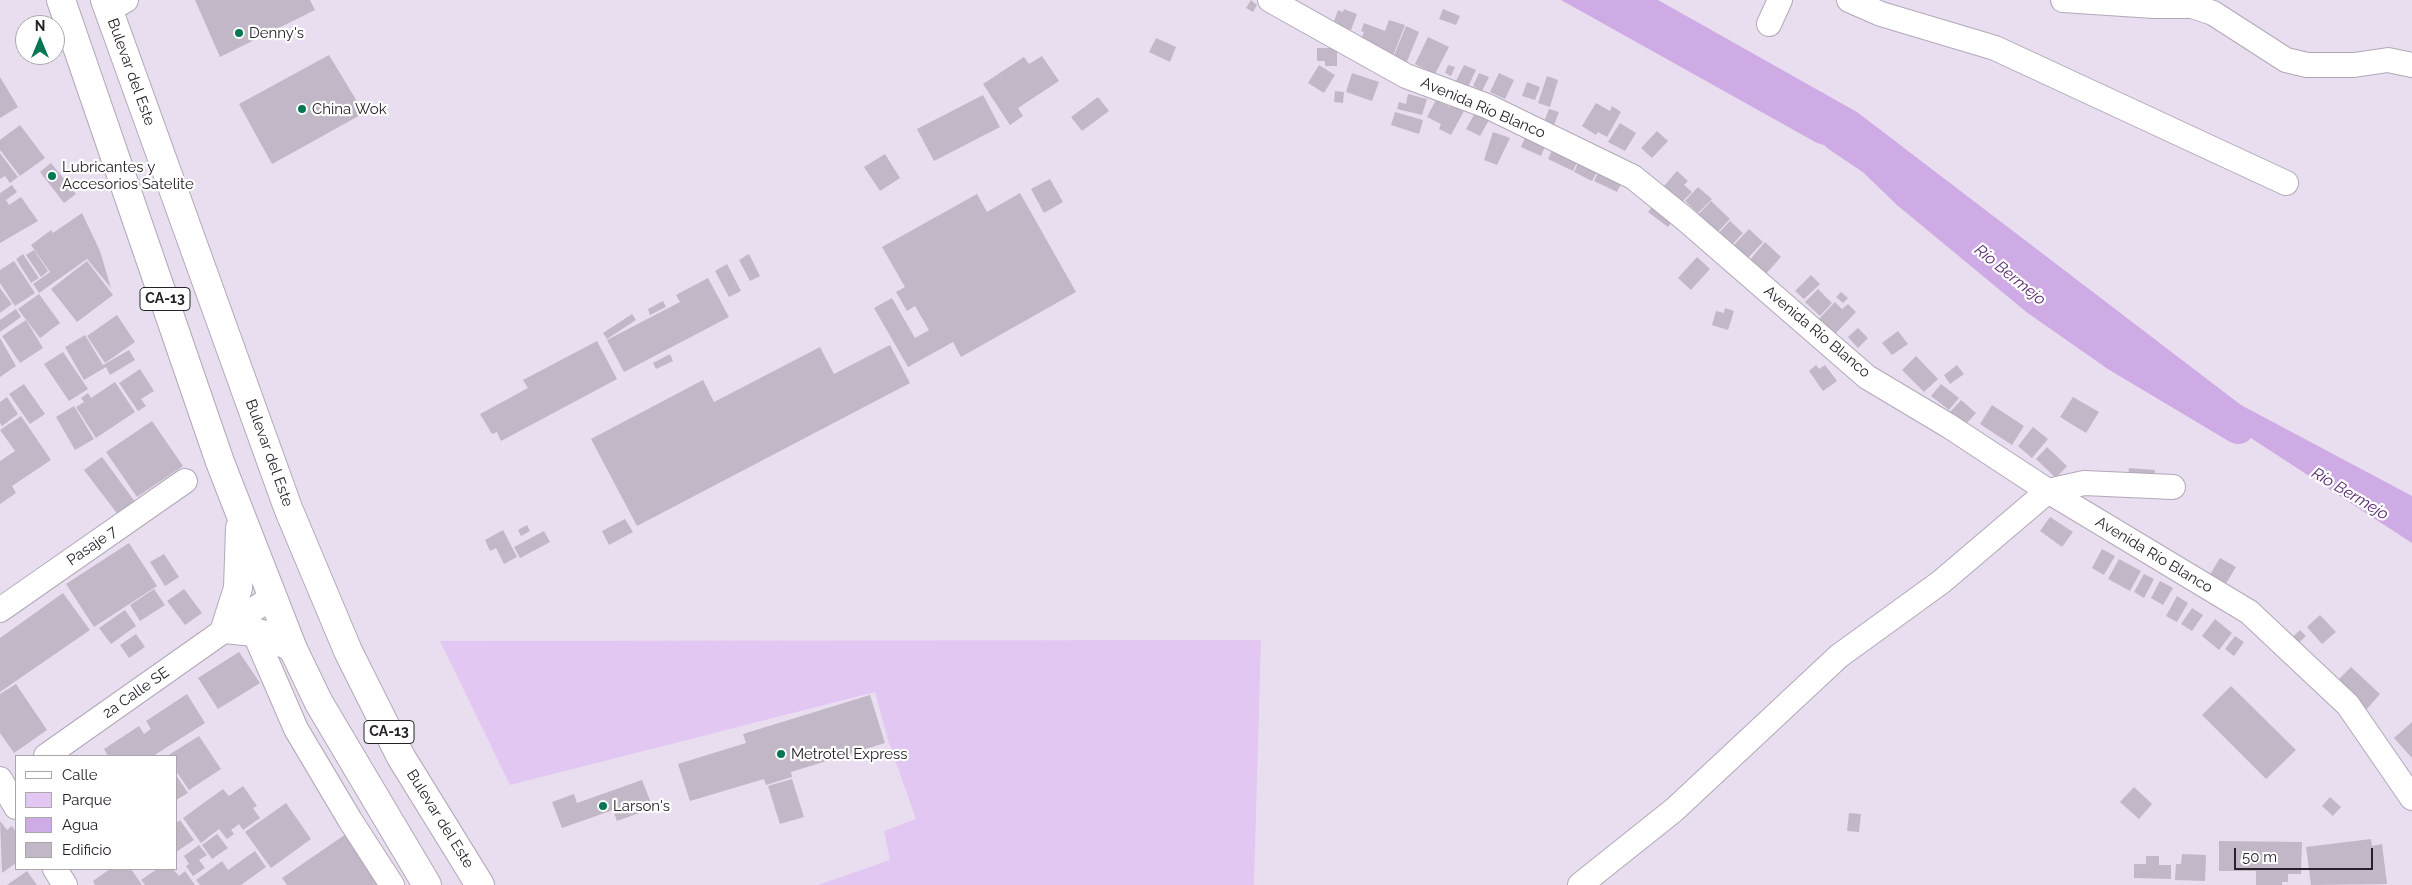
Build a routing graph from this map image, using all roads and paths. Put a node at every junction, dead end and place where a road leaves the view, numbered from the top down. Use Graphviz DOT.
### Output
graph roads {
  1 [pos="61,0"];
  2 [pos="1270,0"];
  3 [pos="1780,0"];
  4 [pos="1849,0"];
  5 [pos="2063,0"];
  6 [pos="113,3"];
  7 [pos="1769,24"];
  8 [pos="2412,65"];
  9 [pos="2286,183"];
  10 [pos="184,481"];
  11 [pos="2173,487"];
  12 [pos="2048,491"];
  13 [pos="239,509"];
  14 [pos="273,596"];
  15 [pos="0,610"];
  16 [pos="226,629"];
  17 [pos="254,632"];
  18 [pos="293,650"];
  19 [pos="47,755"];
  20 [pos="5,783"];
  21 [pos="2412,798"];
  22 [pos="15,805"];
  23 [pos="56,870"];
  24 [pos="65,885"];
  25 [pos="392,885"];
  26 [pos="427,885"];
  27 [pos="480,885"];
  28 [pos="1580,885"];
  1 -- 13 [label="highway, CA-13"];
  2 -- 12 [label="street, Avenida Río Blanco"];
  3 -- 7 [label="street"];
  4 -- 9 [label="street"];
  5 -- 8 [label="street"];
  6 -- 27 [label="highway, Bulevar del Este / CA-13"];
  10 -- 15 [label="street, Pasaje 7"];
  11 -- 12 [label="street"];
  12 -- 21 [label="street, Avenida Río Blanco"];
  12 -- 28 [label="street"];
  13 -- 14 [label="highway, CA-13"];
  13 -- 16 [label="highway"];
  14 -- 16 [label="street, 2a Calle SE"];
  14 -- 18 [label="highway, CA-13"];
  16 -- 17 [label="highway"];
  16 -- 19 [label="street, 2a Calle SE"];
  17 -- 18 [label="highway"];
  17 -- 25 [label="street"];
  18 -- 26 [label="highway, CA-13"];
  20 -- 22 [label="street"];
  23 -- 24 [label="street"];
}
